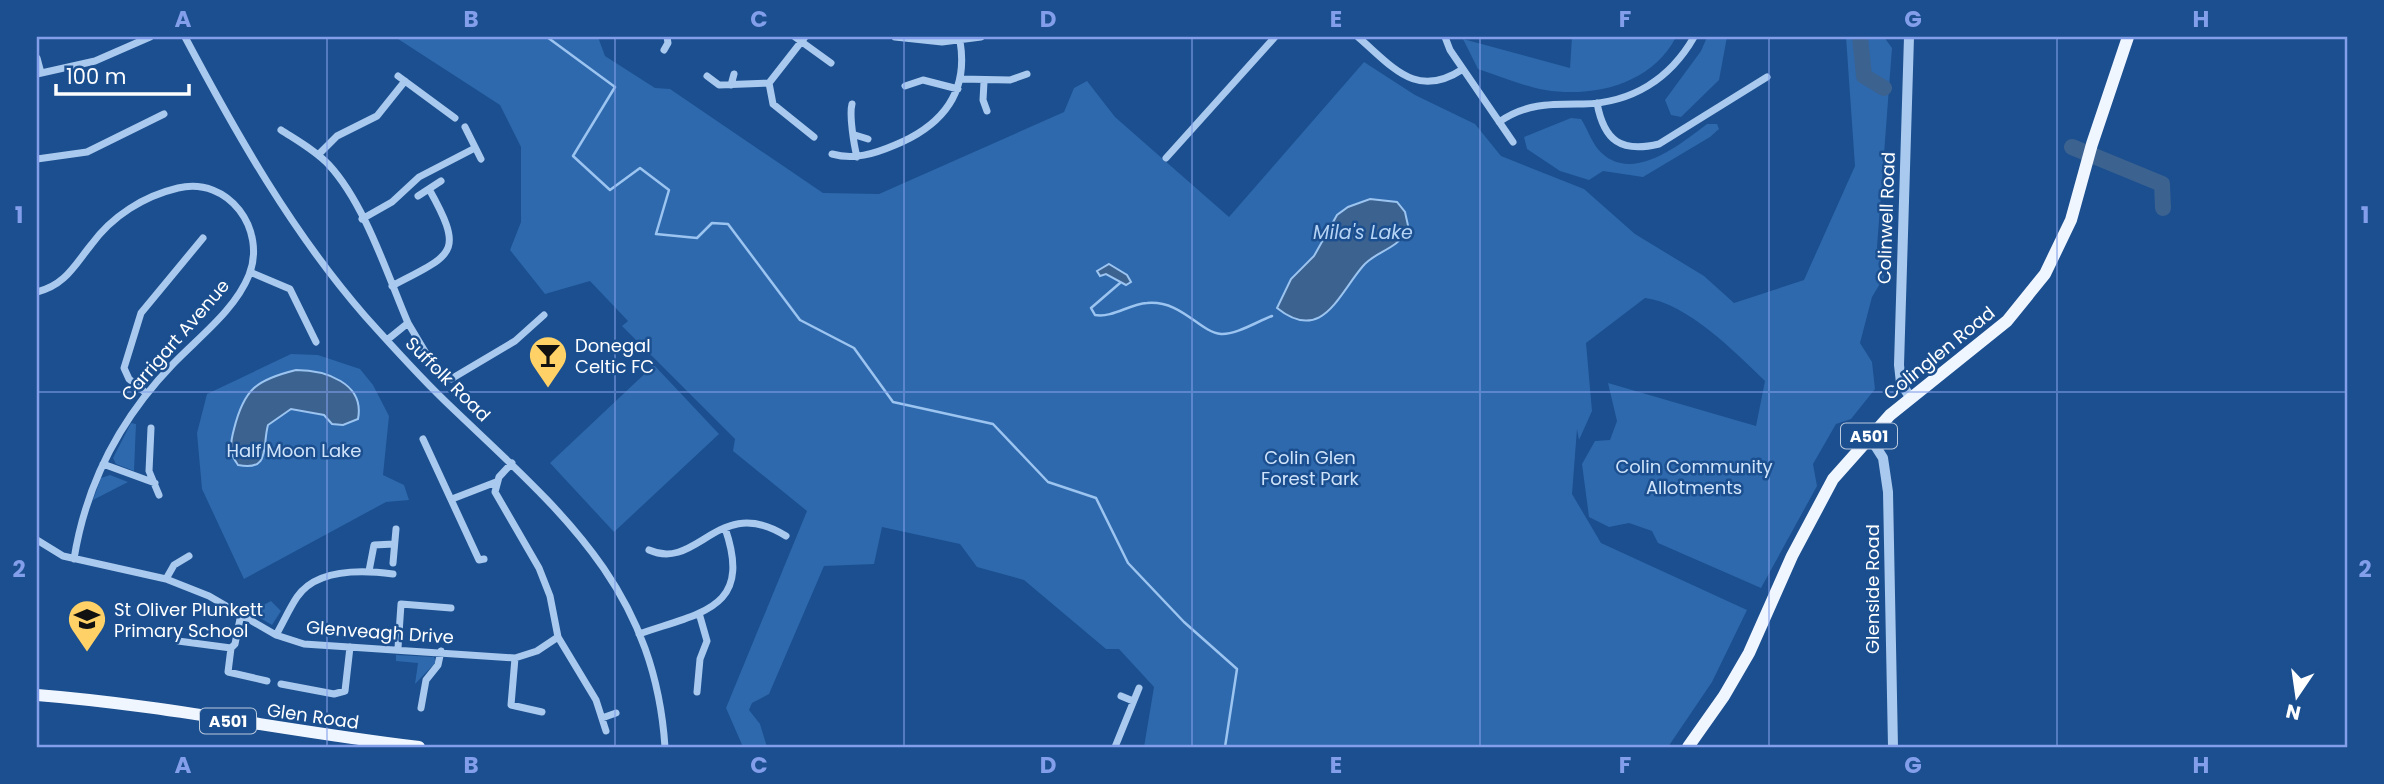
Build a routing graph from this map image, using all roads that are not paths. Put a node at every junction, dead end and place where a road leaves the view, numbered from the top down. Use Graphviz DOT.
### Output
graph roads {
  1 [pos="150,37"];
  2 [pos="185,37"];
  3 [pos="667,37"];
  4 [pos="895,37"];
  5 [pos="981,37"];
  6 [pos="1275,37"];
  7 [pos="1358,37"];
  8 [pos="1445,37"];
  9 [pos="1694,37"];
  10 [pos="1909,37"];
  11 [pos="2128,37"];
  12 [pos="801,38"];
  13 [pos="960,41"];
  14 [pos="664,50"];
  15 [pos="37,58"];
  16 [pos="831,63"];
  17 [pos="1463,69"];
  18 [pos="39,74"];
  19 [pos="734,74"];
  20 [pos="1027,74"];
  21 [pos="707,76"];
  22 [pos="1767,77"];
  23 [pos="961,79"];
  24 [pos="984,82"];
  25 [pos="769,83"];
  26 [pos="731,85"];
  27 [pos="905,86"];
  28 [pos="958,89"];
  29 [pos="1597,103"];
  30 [pos="852,104"];
  31 [pos="987,111"];
  32 [pos="164,114"];
  33 [pos="455,118"];
  34 [pos="1499,122"];
  35 [pos="465,127"];
  36 [pos="281,130"];
  37 [pos="856,135"];
  38 [pos="814,137"];
  39 [pos="868,139"];
  40 [pos="1513,142"];
  41 [pos="475,148"];
  42 [pos="832,154"];
  43 [pos="318,155"];
  44 [pos="857,157"];
  45 [pos="1166,158"];
  46 [pos="37,159"];
  47 [pos="481,159"];
  48 [pos="441,181"];
  49 [pos="429,189"];
  50 [pos="418,196"];
  51 [pos="362,219"];
  52 [pos="203,238"];
  53 [pos="250,272"];
  54 [pos="392,286"];
  55 [pos="37,292"];
  56 [pos="544,315"];
  57 [pos="408,323"];
  58 [pos="387,340"];
  59 [pos="316,342"];
  60 [pos="146,393"];
  61 [pos="1910,397"];
  62 [pos="150,428"];
  63 [pos="1869,436"];
  64 [pos="423,439"];
  65 [pos="512,463"];
  66 [pos="103,464"];
  67 [pos="496,482"];
  68 [pos="155,483"];
  69 [pos="159,495"];
  70 [pos="453,499"];
  71 [pos="725,527"];
  72 [pos="396,528"];
  73 [pos="786,536"];
  74 [pos="37,540"];
  75 [pos="394,544"];
  76 [pos="649,550"];
  77 [pos="189,556"];
  78 [pos="74,559"];
  79 [pos="484,559"];
  80 [pos="393,563"];
  81 [pos="369,571"];
  82 [pos="393,574"];
  83 [pos="166,579"];
  84 [pos="451,608"];
  85 [pos="699,613"];
  86 [pos="241,614"];
  87 [pos="639,634"];
  88 [pos="276,635"];
  89 [pos="558,638"];
  90 [pos="178,641"];
  91 [pos="350,647"];
  92 [pos="231,648"];
  93 [pos="398,649"];
  94 [pos="441,652"];
  95 [pos="515,659"];
  96 [pos="267,681"];
  97 [pos="281,684"];
  98 [pos="1139,688"];
  99 [pos="697,692"];
  100 [pos="37,695"];
  101 [pos="1121,696"];
  102 [pos="1133,701"];
  103 [pos="421,708"];
  104 [pos="542,712"];
  105 [pos="617,713"];
  106 [pos="601,718"];
  107 [pos="606,731"];
  108 [pos="419,747"];
  109 [pos="665,747"];
  110 [pos="1115,747"];
  111 [pos="1688,747"];
  112 [pos="1893,747"];
  1 -- 18 [label="street"];
  2 -- 58 [label="street, Suffolk Road"];
  3 -- 14 [label="street"];
  4 -- 13 [label="street"];
  5 -- 13 [label="street"];
  6 -- 45 [label="street"];
  7 -- 17 [label="street"];
  8 -- 17 [label="street"];
  9 -- 29 [label="street"];
  10 -- 61 [label="street, Colinwell Road"];
  11 -- 61 [label="main road, Colinglen Road / A501"];
  12 -- 16 [label="street"];
  12 -- 25 [label="street"];
  13 -- 23 [label="street"];
  15 -- 18 [label="street"];
  17 -- 34 [label="street"];
  19 -- 26 [label="street"];
  20 -- 24 [label="street"];
  21 -- 26 [label="street"];
  22 -- 29 [label="street"];
  23 -- 24 [label="street"];
  23 -- 28 [label="street"];
  24 -- 31 [label="street"];
  25 -- 26 [label="street"];
  25 -- 38 [label="street"];
  27 -- 28 [label="street"];
  28 -- 44 [label="street"];
  29 -- 34 [label="street"];
  30 -- 37 [label="street"];
  32 -- 46 [label="street"];
  33 -- 43 [label="street"];
  34 -- 40 [label="street"];
  35 -- 41 [label="street"];
  36 -- 43 [label="street"];
  37 -- 39 [label="street"];
  37 -- 44 [label="street"];
  41 -- 47 [label="street"];
  41 -- 51 [label="street"];
  42 -- 44 [label="street"];
  43 -- 51 [label="street"];
  48 -- 49 [label="street"];
  49 -- 50 [label="street"];
  49 -- 54 [label="street"];
  51 -- 54 [label="street"];
  52 -- 60 [label="street"];
  53 -- 55 [label="street, Carrigart Avenue"];
  53 -- 59 [label="street, Carrigart Avenue"];
  53 -- 60 [label="street, Carrigart Avenue"];
  54 -- 57 [label="street"];
  56 -- 57 [label="street"];
  57 -- 58 [label="street"];
  58 -- 65 [label="street, Suffolk Road"];
  60 -- 66 [label="street, Carrigart Avenue"];
  61 -- 63 [label="main road, Colinglen Road / A501"];
  62 -- 68 [label="street"];
  63 -- 111 [label="main road, Colinglen Road / A501"];
  63 -- 112 [label="street, Glenside Road"];
  64 -- 70 [label="street"];
  65 -- 67 [label="street"];
  65 -- 87 [label="street, Suffolk Road"];
  66 -- 68 [label="street"];
  66 -- 78 [label="street, Carrigart Avenue"];
  67 -- 70 [label="street"];
  67 -- 89 [label="street"];
  68 -- 69 [label="street"];
  70 -- 79 [label="street"];
  71 -- 73 [label="street"];
  71 -- 76 [label="street"];
  71 -- 85 [label="street"];
  72 -- 75 [label="street"];
  74 -- 78 [label="street, Glenveagh Drive"];
  75 -- 80 [label="street"];
  75 -- 81 [label="street"];
  77 -- 83 [label="street"];
  78 -- 83 [label="street, Glenveagh Drive"];
  81 -- 82 [label="street"];
  81 -- 88 [label="street"];
  83 -- 86 [label="street, Glenveagh Drive"];
  84 -- 93 [label="street"];
  85 -- 87 [label="street"];
  85 -- 99 [label="street"];
  86 -- 88 [label="street, Glenveagh Drive"];
  86 -- 92 [label="street"];
  87 -- 109 [label="street, Suffolk Road"];
  88 -- 91 [label="street, Glenveagh Drive"];
  89 -- 95 [label="street, Glenveagh Drive"];
  89 -- 106 [label="street"];
  90 -- 92 [label="street"];
  91 -- 93 [label="street, Glenveagh Drive"];
  91 -- 97 [label="street"];
  92 -- 96 [label="street"];
  93 -- 94 [label="street, Glenveagh Drive"];
  94 -- 95 [label="street, Glenveagh Drive"];
  94 -- 103 [label="street"];
  95 -- 104 [label="street"];
  98 -- 102 [label="street"];
  100 -- 108 [label="main road, Glen Road / A501"];
  101 -- 102 [label="street"];
  102 -- 110 [label="street"];
  105 -- 106 [label="street"];
  106 -- 107 [label="street"];
}
